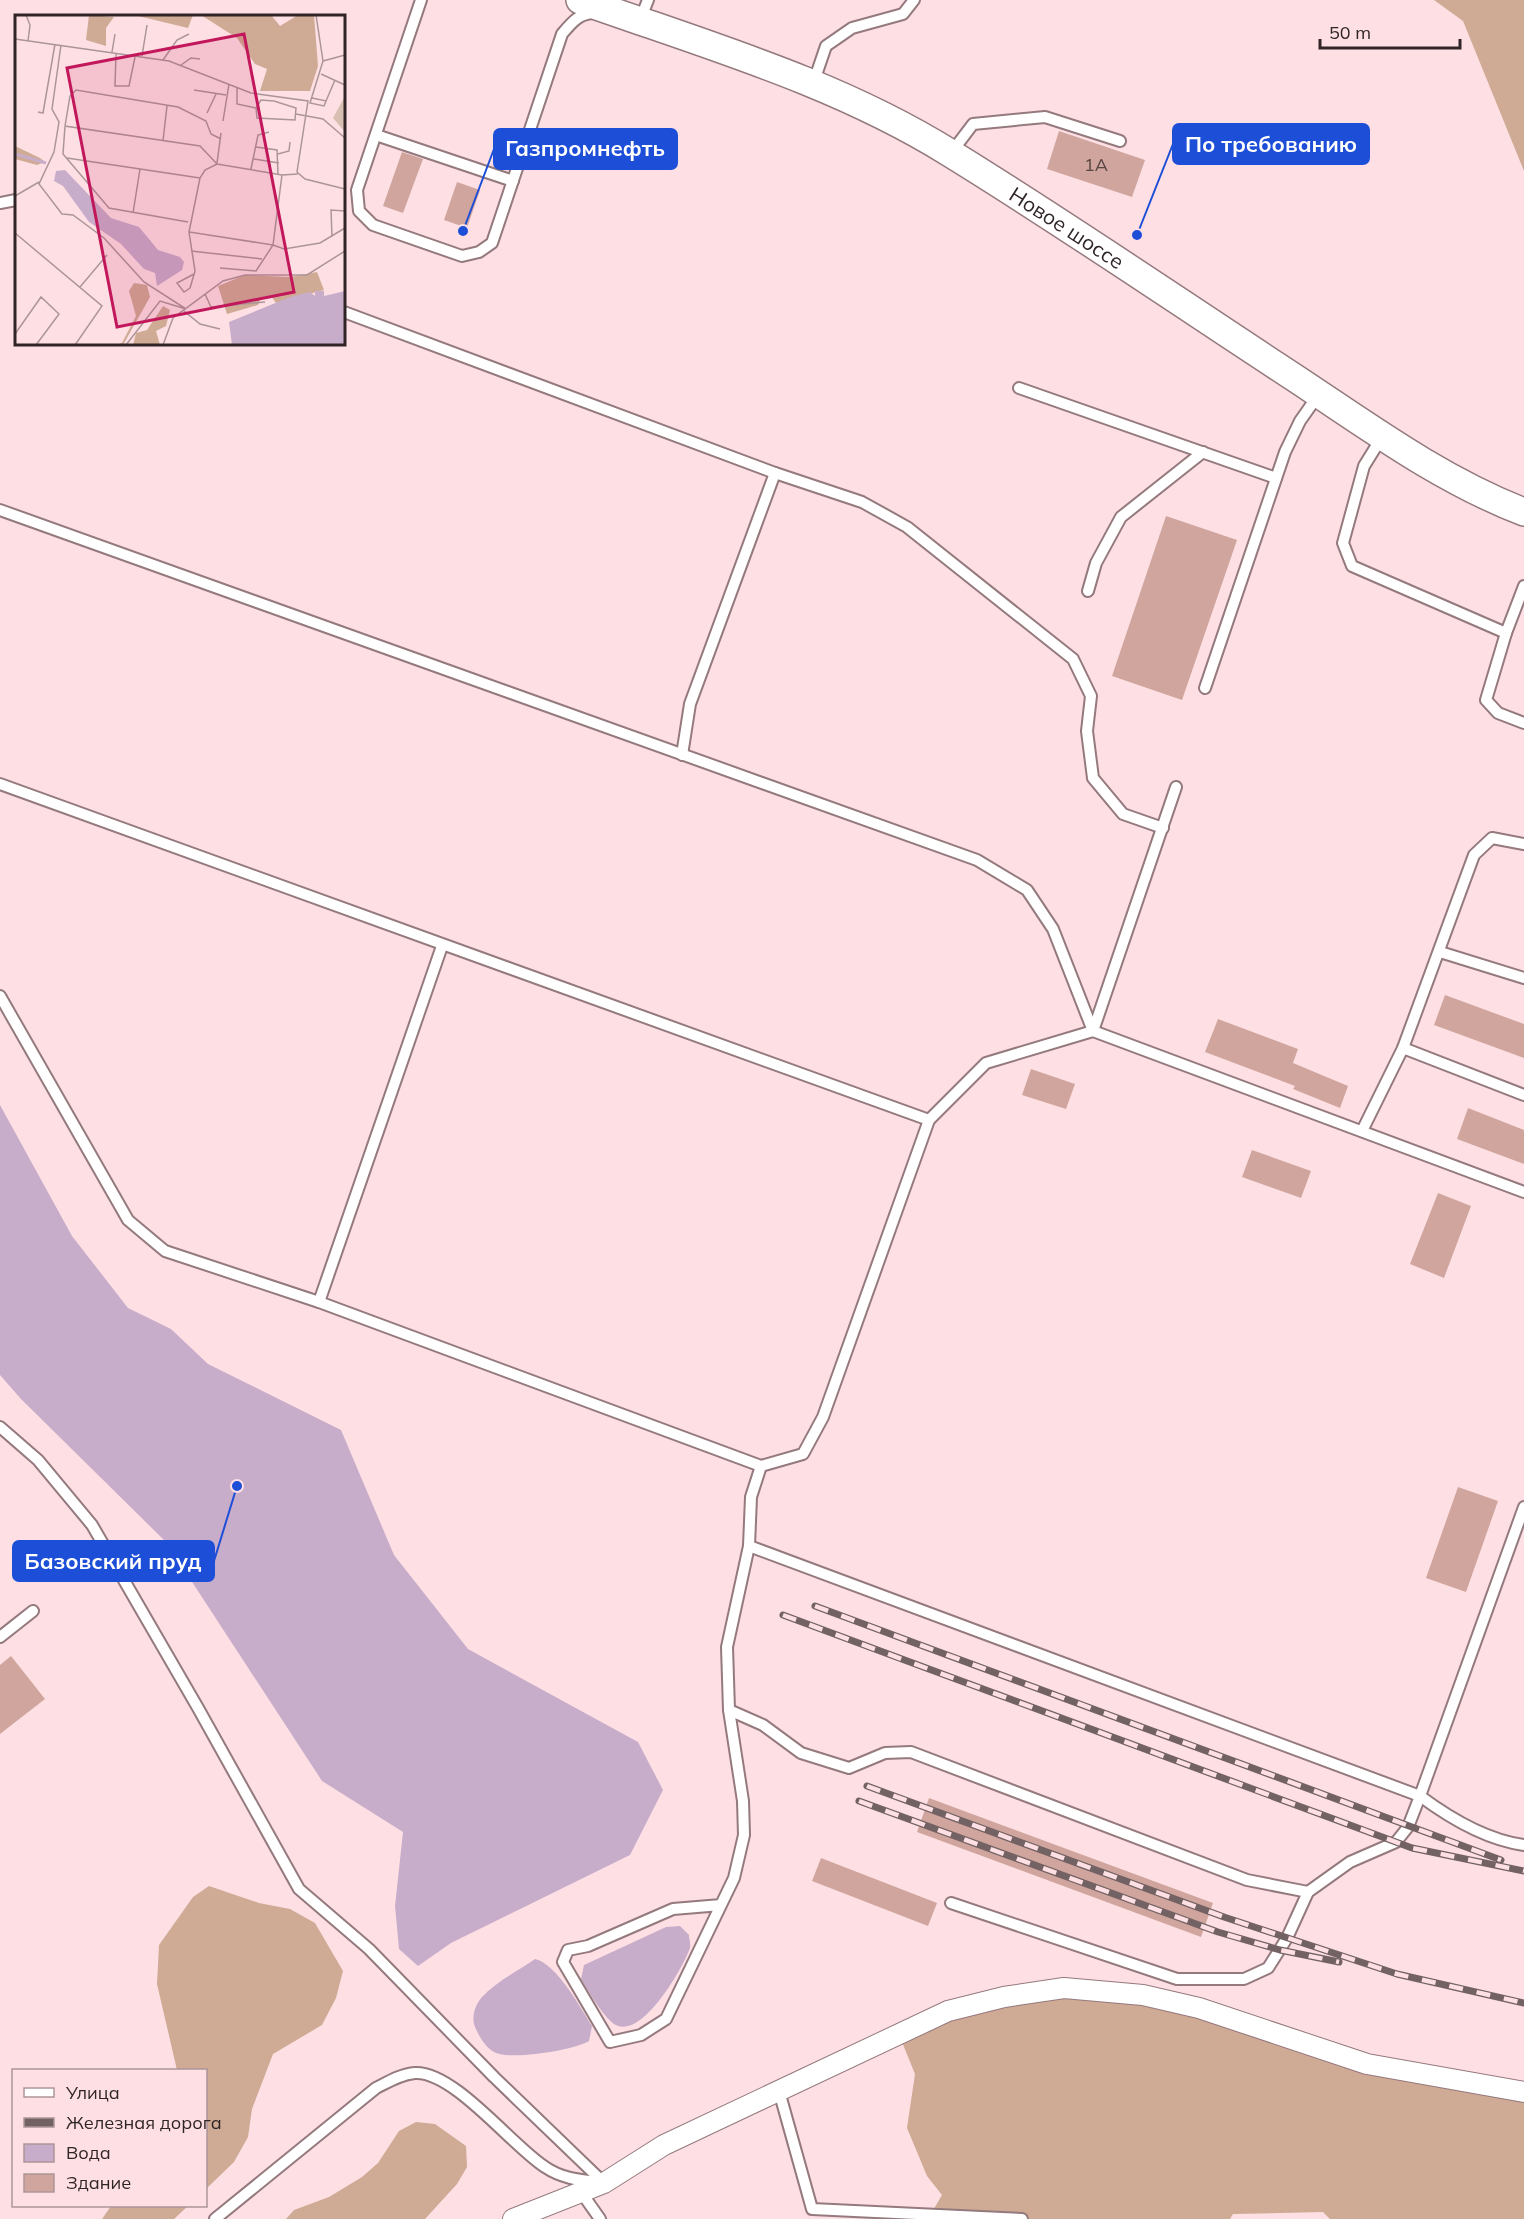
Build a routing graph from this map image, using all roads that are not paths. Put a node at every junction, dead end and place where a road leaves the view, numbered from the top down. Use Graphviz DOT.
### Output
graph roads {
  1 [pos="421,0"];
  2 [pos="580,0"];
  3 [pos="914,0"];
  4 [pos="636,12"];
  5 [pos="813,84"];
  6 [pos="376,135"];
  7 [pos="1120,141"];
  8 [pos="950,153"];
  9 [pos="513,181"];
  10 [pos="15,200"];
  11 [pos="0,203"];
  12 [pos="345,312"];
  13 [pos="1019,388"];
  14 [pos="1319,394"];
  15 [pos="1382,437"];
  16 [pos="1203,452"];
  17 [pos="774,473"];
  18 [pos="1276,478"];
  19 [pos="0,510"];
  20 [pos="1524,512"];
  21 [pos="1524,586"];
  22 [pos="1088,591"];
  23 [pos="1506,633"];
  24 [pos="1205,688"];
  25 [pos="1524,723"];
  26 [pos="682,755"];
  27 [pos="0,784"];
  28 [pos="1176,787"];
  29 [pos="1163,828"];
  30 [pos="1524,844"];
  31 [pos="442,946"];
  32 [pos="1440,952"];
  33 [pos="1524,978"];
  34 [pos="0,996"];
  35 [pos="1093,1031"];
  36 [pos="1403,1048"];
  37 [pos="1524,1095"];
  38 [pos="929,1120"];
  39 [pos="1362,1131"];
  40 [pos="1524,1192"];
  41 [pos="319,1302"];
  42 [pos="0,1427"];
  43 [pos="761,1466"];
  44 [pos="1524,1507"];
  45 [pos="749,1546"];
  46 [pos="33,1611"];
  47 [pos="0,1637"];
  48 [pos="729,1710"];
  49 [pos="1420,1796"];
  50 [pos="1524,1845"];
  51 [pos="1308,1892"];
  52 [pos="951,1903"];
  53 [pos="721,1905"];
  54 [pos="779,2091"];
  55 [pos="1524,2091"];
  56 [pos="604,2183"];
  57 [pos="581,2192"];
  58 [pos="215,2219"];
  59 [pos="513,2219"];
  60 [pos="600,2219"];
  61 [pos="1022,2219"];
  1 -- 6 [label="lane"];
  2 -- 4 [label="main road, Новое шоссе"];
  3 -- 5 [label="lane"];
  4 -- 5 [label="main road, Новое шоссе"];
  4 -- 9 [label="lane"];
  5 -- 8 [label="main road, Новое шоссе"];
  6 -- 9 [label="lane"];
  6 -- 9 [label="lane"];
  7 -- 8 [label="lane"];
  8 -- 14 [label="main road, Новое шоссе"];
  10 -- 11 [label="lane"];
  12 -- 17 [label="lane"];
  13 -- 16 [label="lane"];
  14 -- 15 [label="main road, Новое шоссе"];
  14 -- 18 [label="lane"];
  15 -- 20 [label="main road, Новое шоссе"];
  15 -- 23 [label="lane"];
  16 -- 18 [label="lane"];
  16 -- 22 [label="lane"];
  17 -- 26 [label="lane"];
  17 -- 29 [label="lane"];
  18 -- 24 [label="lane"];
  19 -- 26 [label="lane"];
  21 -- 23 [label="lane"];
  23 -- 25 [label="lane"];
  26 -- 35 [label="lane"];
  27 -- 31 [label="lane"];
  28 -- 29 [label="lane"];
  29 -- 35 [label="lane"];
  30 -- 32 [label="lane"];
  31 -- 38 [label="lane"];
  31 -- 41 [label="lane"];
  32 -- 33 [label="lane"];
  32 -- 36 [label="lane"];
  34 -- 41 [label="lane"];
  35 -- 38 [label="lane"];
  35 -- 39 [label="lane"];
  36 -- 37 [label="lane"];
  36 -- 39 [label="lane"];
  38 -- 43 [label="lane"];
  39 -- 40 [label="lane"];
  41 -- 43 [label="lane"];
  42 -- 56 [label="lane"];
  43 -- 45 [label="lane"];
  44 -- 49 [label="lane"];
  45 -- 48 [label="lane"];
  45 -- 49 [label="lane"];
  46 -- 47 [label="lane"];
  48 -- 51 [label="lane"];
  48 -- 53 [label="lane"];
  49 -- 50 [label="lane"];
  49 -- 51 [label="lane"];
  51 -- 52 [label="lane"];
  53 -- 53 [label="lane"];
  54 -- 55 [label="street"];
  54 -- 56 [label="street"];
  54 -- 61 [label="lane"];
  56 -- 57 [label="street"];
  56 -- 58 [label="lane"];
  57 -- 59 [label="street"];
  57 -- 60 [label="lane"];
}
